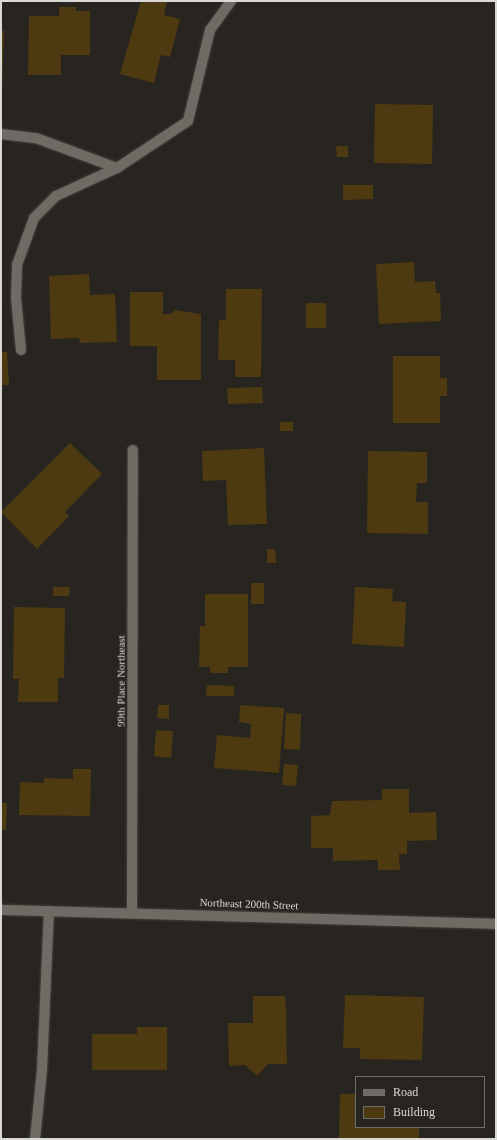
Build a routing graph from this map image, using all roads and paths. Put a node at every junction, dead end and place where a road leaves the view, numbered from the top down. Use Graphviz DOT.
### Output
graph roads {
  1 [pos="231,1"];
  2 [pos="1,134"];
  3 [pos="117,168"];
  4 [pos="21,350"];
  5 [pos="133,450"];
  6 [pos="1,910"];
  7 [pos="49,911"];
  8 [pos="132,912"];
  9 [pos="496,924"];
  10 [pos="35,1139"];
  1 -- 3 [label="street"];
  2 -- 3 [label="street"];
  3 -- 4 [label="street"];
  5 -- 8 [label="street, 99th Place Northeast"];
  6 -- 7 [label="street, Northeast 200th Street"];
  7 -- 8 [label="street, Northeast 200th Street"];
  7 -- 10 [label="street"];
  8 -- 9 [label="street, Northeast 200th Street"];
}
